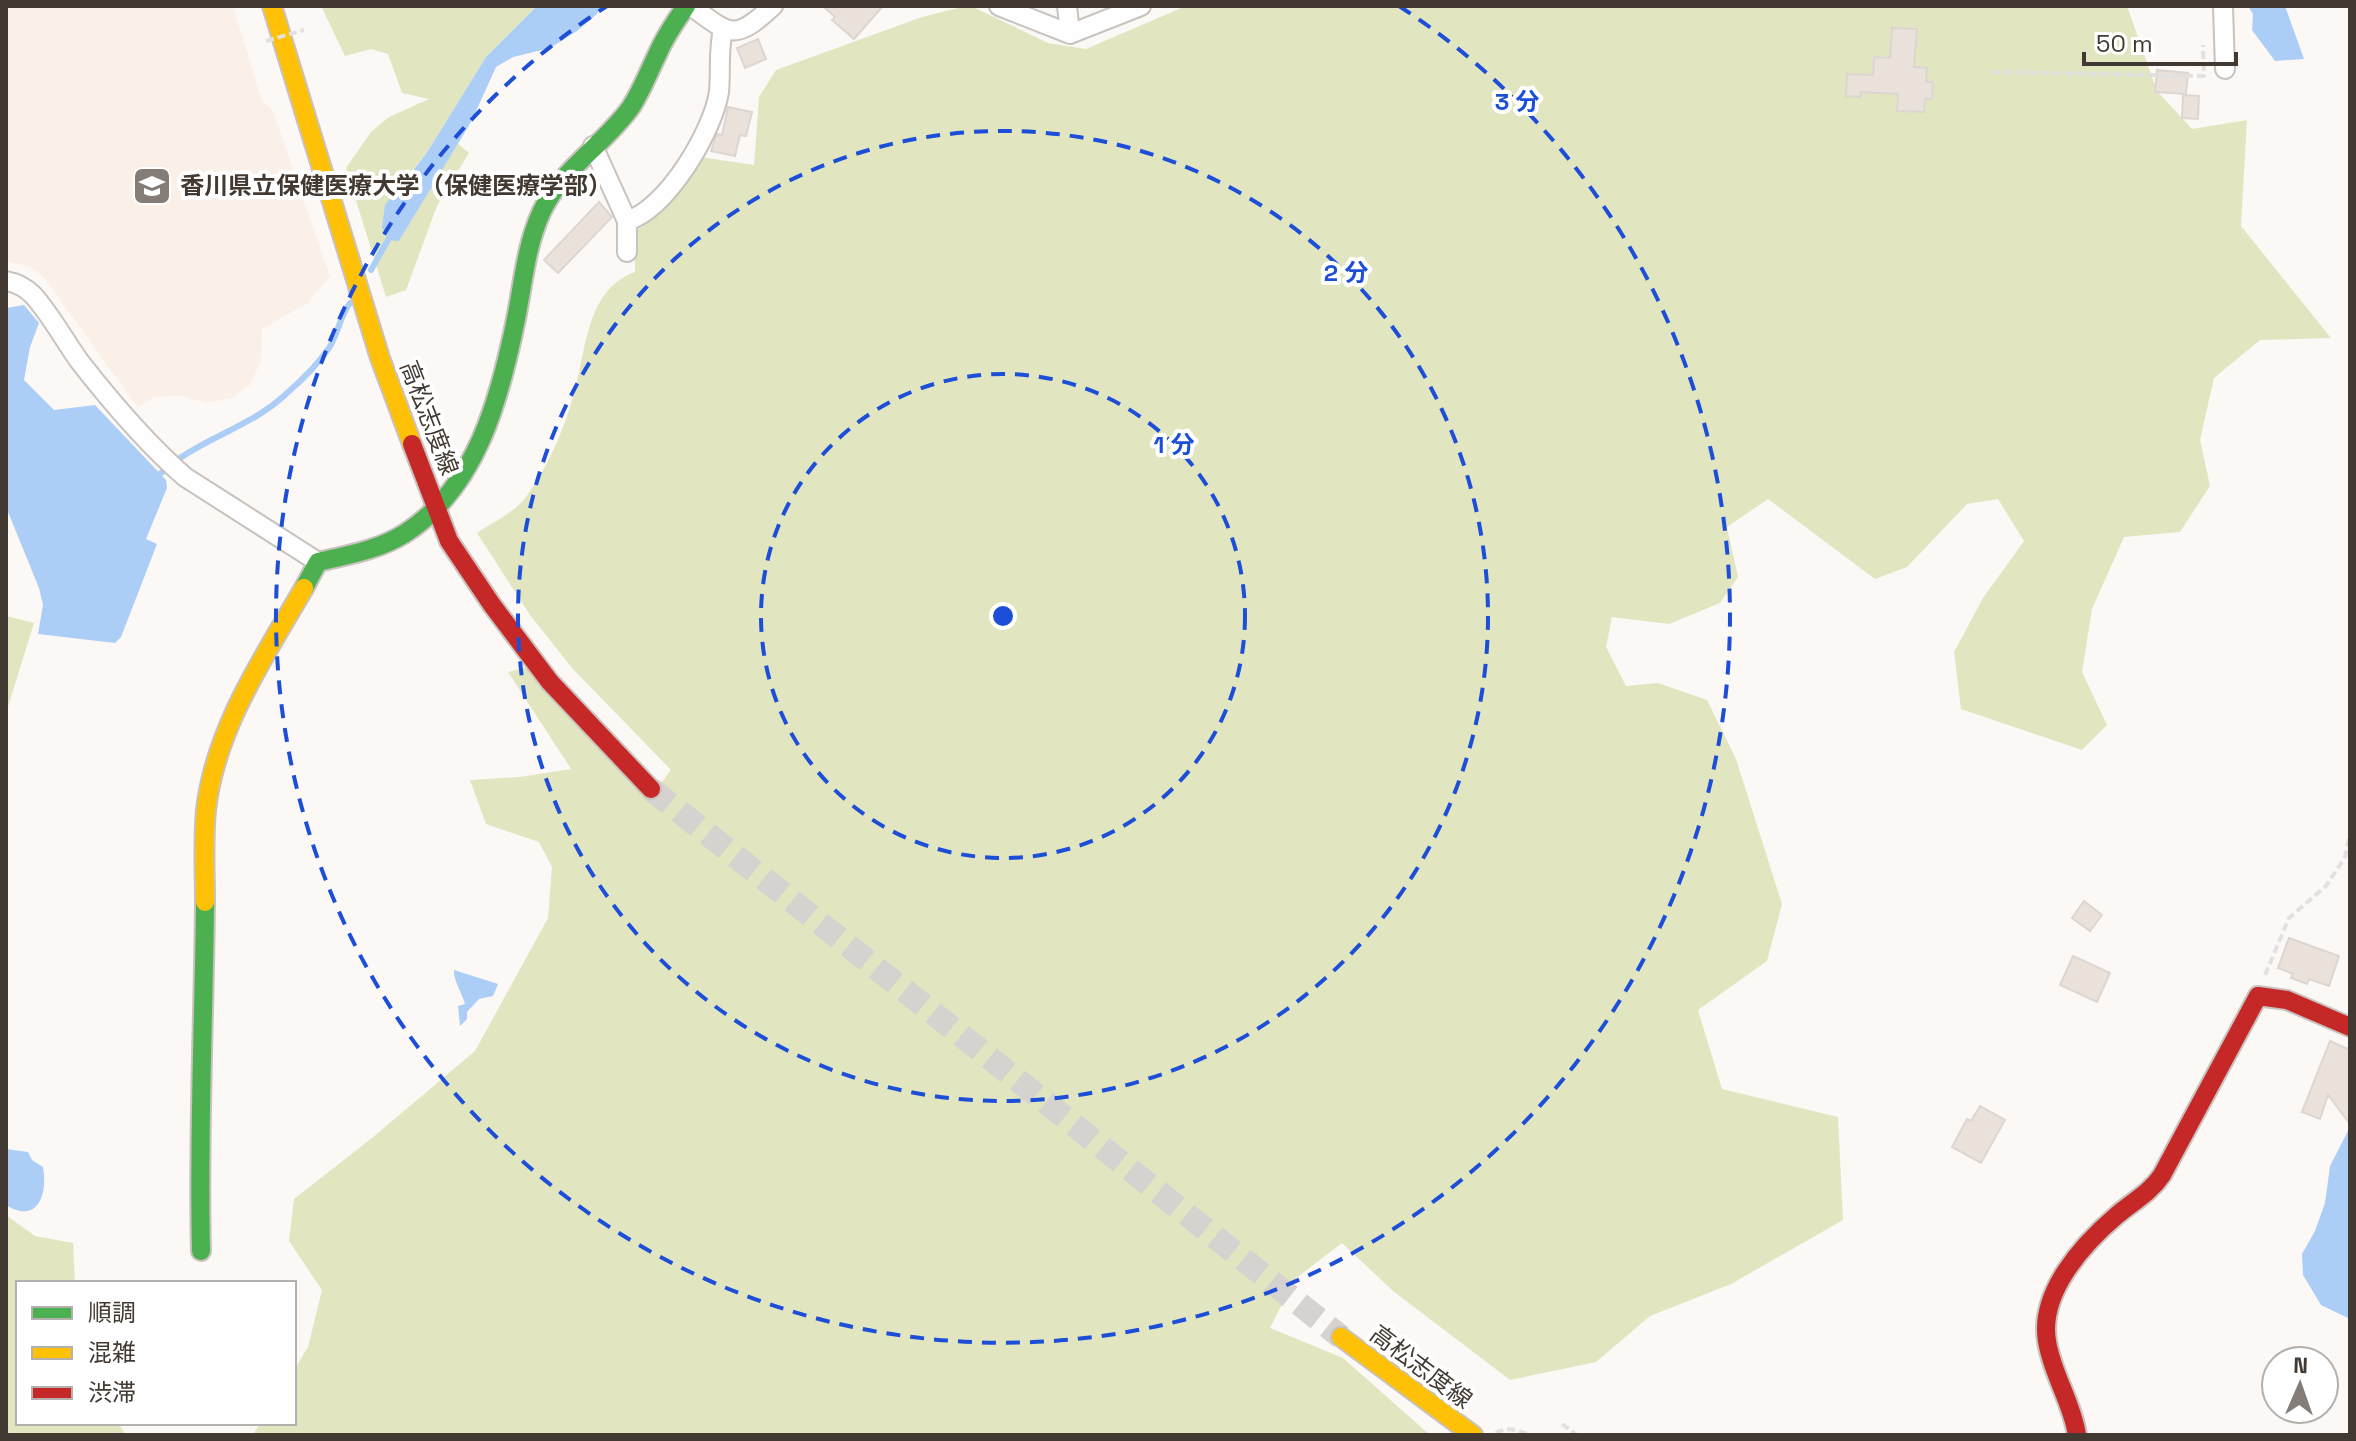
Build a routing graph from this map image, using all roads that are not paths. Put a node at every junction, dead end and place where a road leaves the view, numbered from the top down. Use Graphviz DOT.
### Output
graph roads {
  1 [pos="272,6"];
  2 [pos="688,6"];
  3 [pos="773,6"];
  4 [pos="999,6"];
  5 [pos="1067,6"];
  6 [pos="1141,6"];
  7 [pos="2223,6"];
  8 [pos="723,30"];
  9 [pos="1070,34"];
  10 [pos="2225,69"];
  11 [pos="593,146"];
  12 [pos="627,221"];
  13 [pos="627,252"];
  14 [pos="6,281"];
  15 [pos="439,508"];
  16 [pos="318,562"];
  17 [pos="651,789"];
  18 [pos="2350,1027"];
  19 [pos="201,1251"];
  20 [pos="1341,1337"];
  21 [pos="1473,1435"];
  22 [pos="2077,1435"];
  1 -- 15 [label="street, 高松志度線"];
  2 -- 8 [label="street"];
  2 -- 11 [label="street"];
  3 -- 8 [label="street"];
  4 -- 9 [label="street"];
  5 -- 9 [label="street"];
  6 -- 9 [label="street"];
  7 -- 10 [label="street"];
  8 -- 12 [label="street"];
  11 -- 12 [label="street"];
  11 -- 15 [label="street"];
  12 -- 13 [label="street"];
  14 -- 16 [label="street"];
  15 -- 16 [label="street"];
  15 -- 17 [label="street, 高松志度線"];
  16 -- 19 [label="street"];
  18 -- 22 [label="street"];
  20 -- 21 [label="street, 高松志度線"];
}
